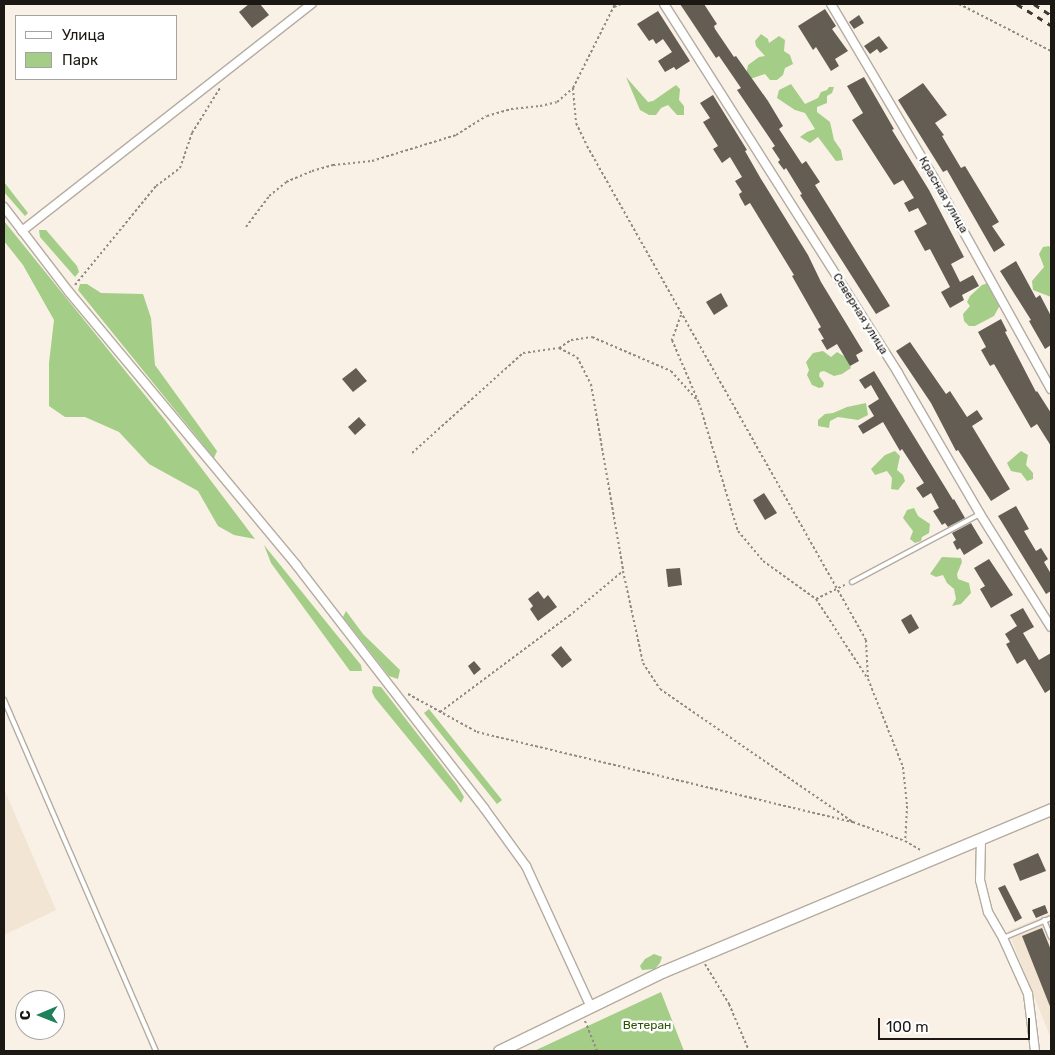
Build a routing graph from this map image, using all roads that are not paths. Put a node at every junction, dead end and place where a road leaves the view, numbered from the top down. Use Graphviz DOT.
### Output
graph roads {
  1 [pos="312,4"];
  2 [pos="664,4"];
  3 [pos="831,4"];
  4 [pos="4,207"];
  5 [pos="22,231"];
  6 [pos="1051,390"];
  7 [pos="980,514"];
  8 [pos="852,582"];
  9 [pos="1051,627"];
  10 [pos="4,700"];
  11 [pos="1051,809"];
  12 [pos="981,840"];
  13 [pos="1051,918"];
  14 [pos="1044,920"];
  15 [pos="1051,937"];
  16 [pos="1003,938"];
  17 [pos="586,1009"];
  18 [pos="1035,1050"];
  19 [pos="156,1051"];
  20 [pos="499,1051"];
  1 -- 5 [label="street"];
  2 -- 7 [label="street, Северная улица"];
  3 -- 6 [label="street, Красная улица"];
  4 -- 5 [label="street"];
  5 -- 17 [label="street"];
  7 -- 8 [label="lane"];
  7 -- 9 [label="street, Северная улица"];
  10 -- 19 [label="lane"];
  11 -- 12 [label="street"];
  12 -- 16 [label="street"];
  12 -- 17 [label="street"];
  13 -- 14 [label="lane"];
  14 -- 15 [label="lane"];
  14 -- 16 [label="lane"];
  16 -- 18 [label="street"];
  17 -- 20 [label="street"];
}
